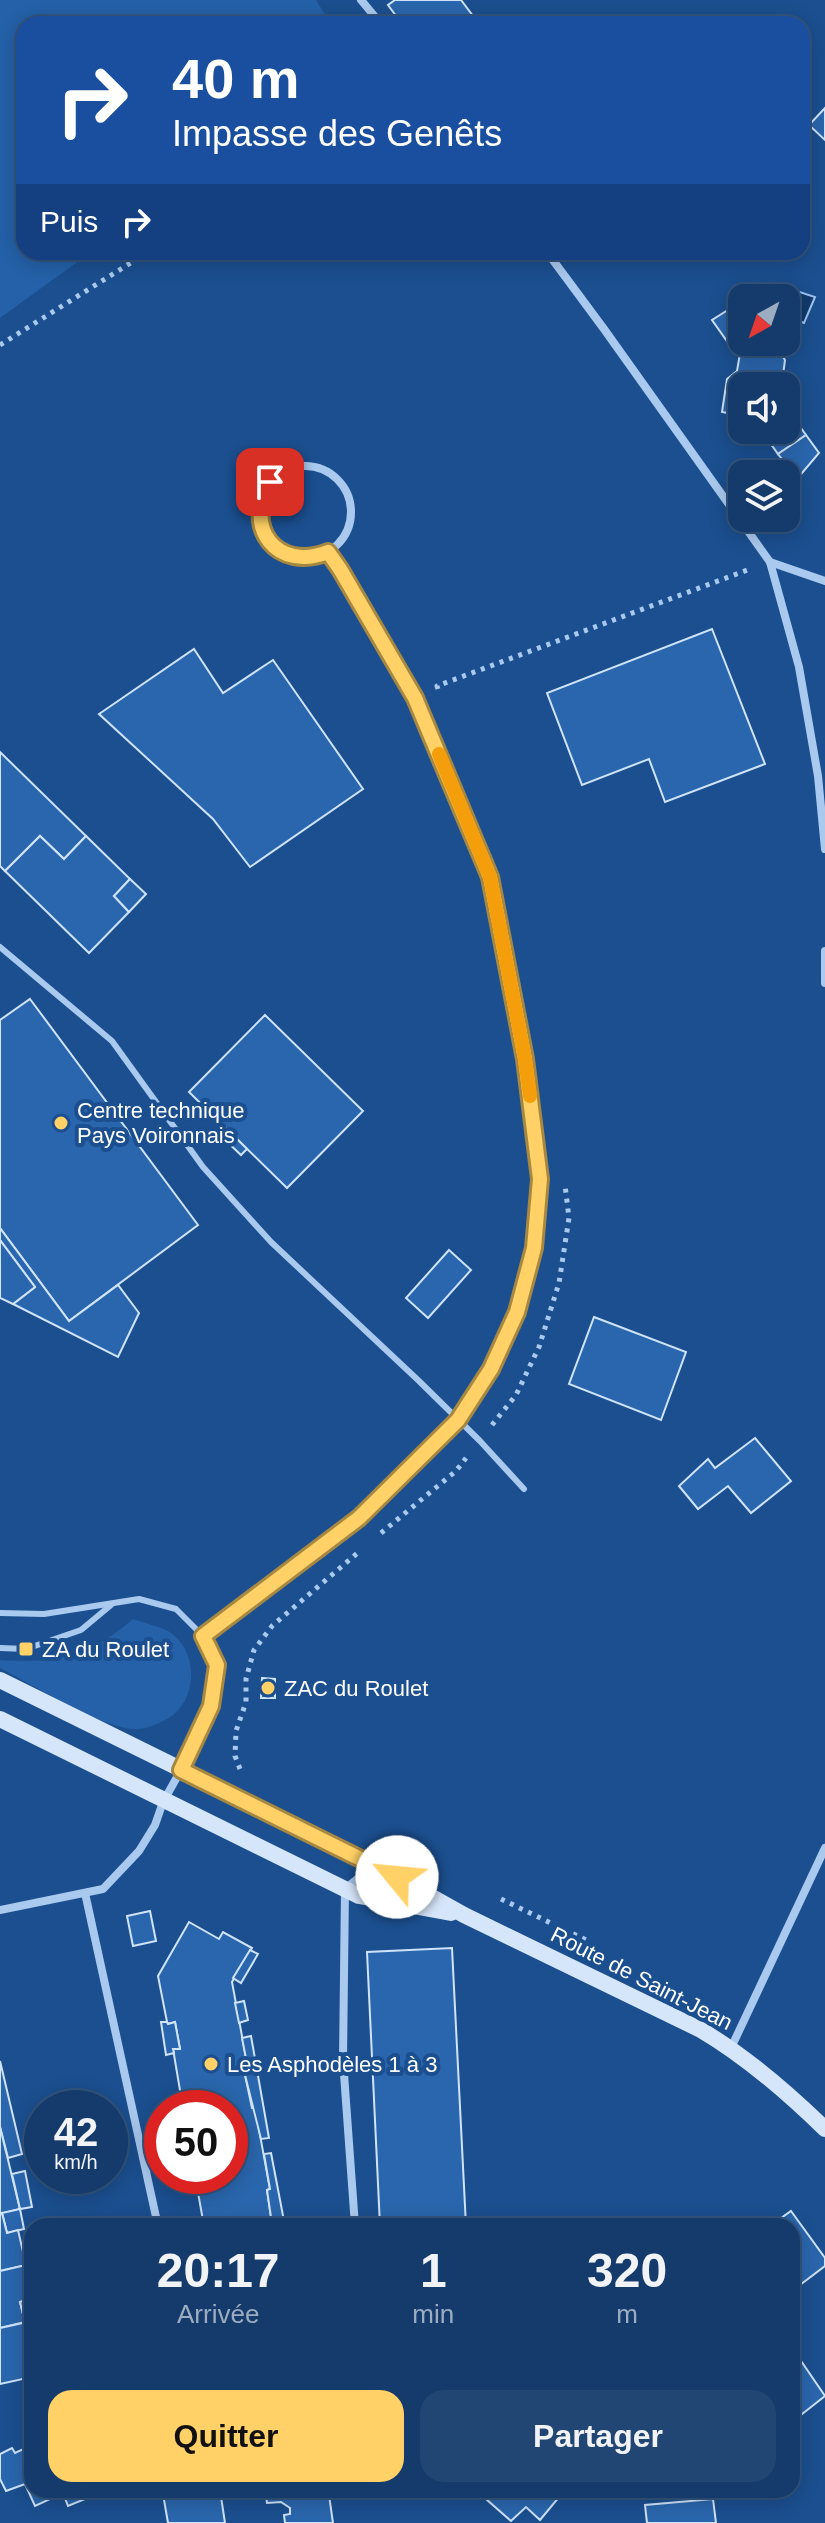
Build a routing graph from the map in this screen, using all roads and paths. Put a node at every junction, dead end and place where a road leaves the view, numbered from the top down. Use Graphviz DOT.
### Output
graph roads {
  1 [pos="361,0"];
  2 [pos="374,16"];
  3 [pos="135,260"];
  4 [pos="553,260"];
  5 [pos="0,345"];
  6 [pos="328,552"];
  7 [pos="770,562"];
  8 [pos="825,581"];
  9 [pos="437,686"];
  10 [pos="825,849"];
  11 [pos="0,947"];
  12 [pos="825,951"];
  13 [pos="825,983"];
  14 [pos="458,1420"];
  15 [pos="480,1441"];
  16 [pos="524,1489"];
  17 [pos="380,1534"];
  18 [pos="368,1544"];
  19 [pos="113,1603"];
  20 [pos="0,1613"];
  21 [pos="203,1636"];
  22 [pos="0,1648"];
  23 [pos="0,1680"];
  24 [pos="0,1719"];
  25 [pos="181,1770"];
  26 [pos="242,1775"];
  27 [pos="163,1802"];
  28 [pos="825,1848"];
  29 [pos="375,1865"];
  30 [pos="345,1889"];
  31 [pos="487,1892"];
  32 [pos="85,1893"];
  33 [pos="0,1910"];
  34 [pos="464,1915"];
  35 [pos="598,1946"];
  36 [pos="731,2048"];
  37 [pos="825,2129"];
  38 [pos="156,2218"];
  39 [pos="354,2218"];
  1 -- 2 [label="street"];
  3 -- 5 [label="path"];
  4 -- 7 [label="street"];
  6 -- 6 [label="street"];
  6 -- 14 [label="street"];
  7 -- 8 [label="street"];
  7 -- 9 [label="path"];
  7 -- 10 [label="street"];
  11 -- 14 [label="lane"];
  12 -- 13 [label="street"];
  14 -- 15 [label="lane"];
  14 -- 21 [label="street"];
  15 -- 16 [label="lane"];
  15 -- 17 [label="path"];
  18 -- 26 [label="path"];
  19 -- 20 [label="lane"];
  19 -- 21 [label="lane"];
  19 -- 22 [label="lane"];
  21 -- 25 [label="street"];
  23 -- 25 [label="main road, Route de Saint-Jean"];
  24 -- 27 [label="main road, Route de Saint-Jean"];
  25 -- 27 [label="street"];
  25 -- 29 [label="main road, Route de Saint-Jean"];
  27 -- 30 [label="main road, Route de Saint-Jean"];
  27 -- 32 [label="street"];
  28 -- 36 [label="street"];
  29 -- 30 [label="street"];
  29 -- 34 [label="main road, Route de Saint-Jean"];
  30 -- 34 [label="main road, Route de Saint-Jean"];
  30 -- 39 [label="street"];
  31 -- 35 [label="path"];
  32 -- 33 [label="street"];
  32 -- 38 [label="street"];
  34 -- 36 [label="main road, Route de Saint-Jean"];
  36 -- 37 [label="main road, Route de Saint-Jean"];
}
